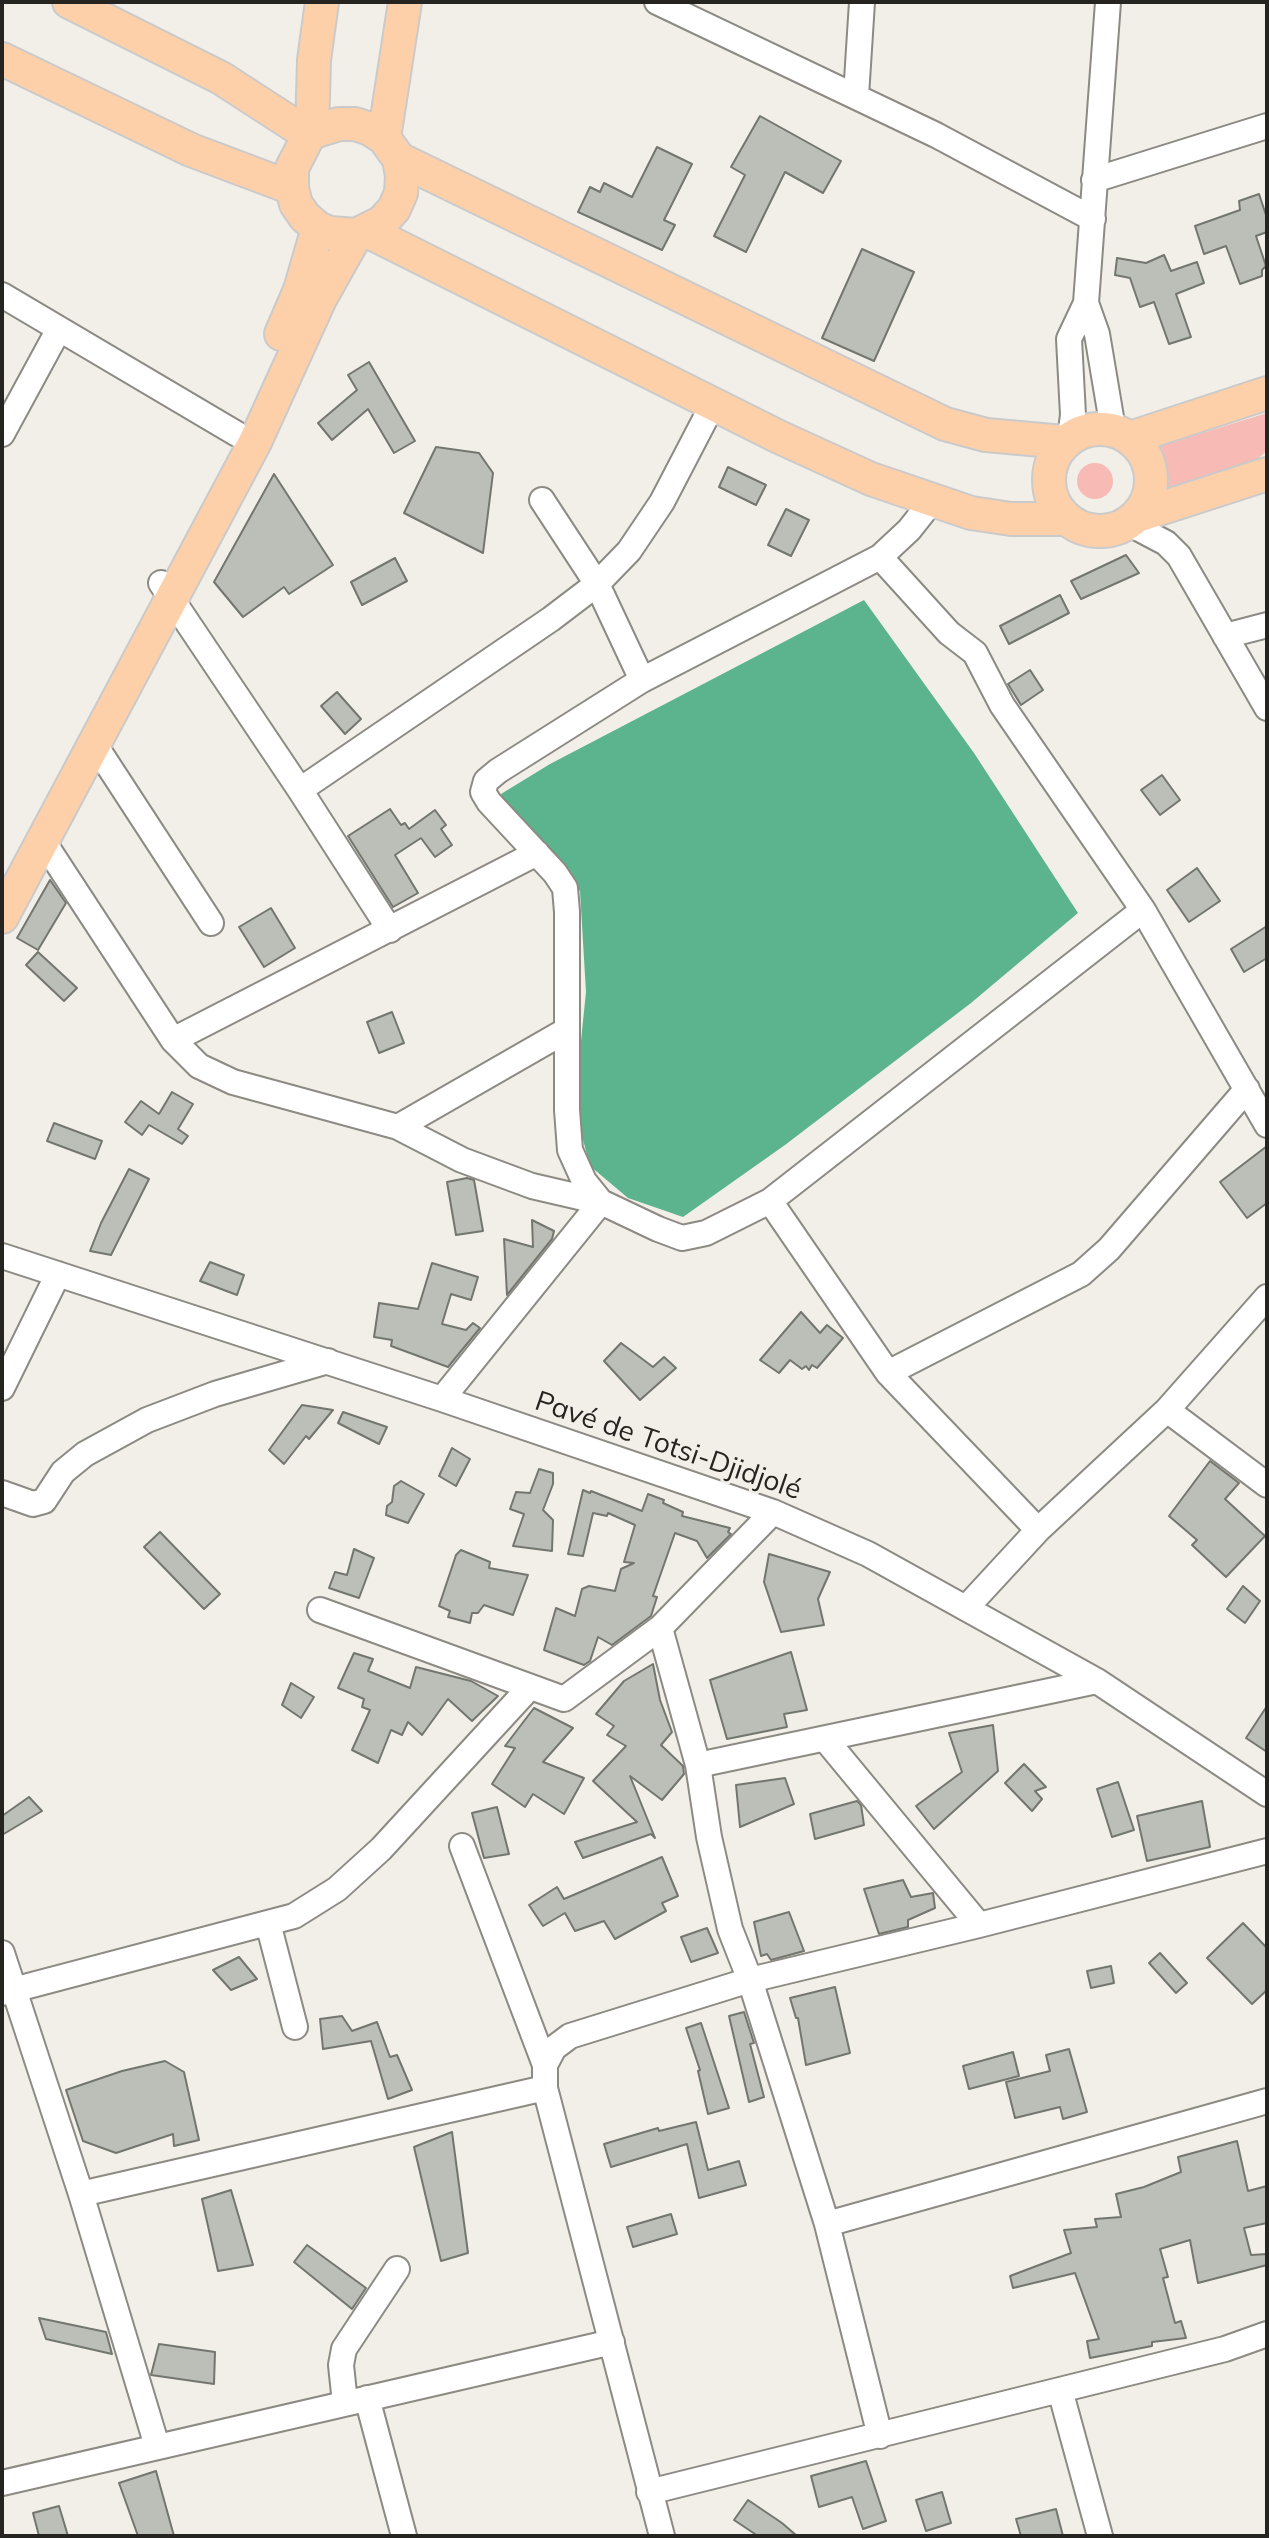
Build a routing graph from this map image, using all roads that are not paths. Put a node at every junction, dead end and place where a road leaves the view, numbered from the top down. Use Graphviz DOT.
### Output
graph roads {
  1 [pos="69,2"];
  2 [pos="322,2"];
  3 [pos="405,2"];
  4 [pos="657,2"];
  5 [pos="862,2"];
  6 [pos="1108,2"];
  7 [pos="2,59"];
  8 [pos="856,96"];
  9 [pos="1267,126"];
  10 [pos="310,133"];
  11 [pos="391,148"];
  12 [pos="1094,180"];
  13 [pos="292,188"];
  14 [pos="1093,219"];
  15 [pos="318,228"];
  16 [pos="362,233"];
  17 [pos="2,295"];
  18 [pos="1086,303"];
  19 [pos="59,329"];
  20 [pos="1267,393"];
  21 [pos="713,404"];
  22 [pos="2,434"];
  23 [pos="237,434"];
  24 [pos="1121,434"];
  25 [pos="1067,440"];
  26 [pos="1267,474"];
  27 [pos="542,500"];
  28 [pos="932,501"];
  29 [pos="1066,519"];
  30 [pos="1132,519"];
  31 [pos="880,557"];
  32 [pos="597,584"];
  33 [pos="167,591"];
  34 [pos="1267,625"];
  35 [pos="1225,636"];
  36 [pos="642,680"];
  37 [pos="1267,708"];
  38 [pos="95,745"];
  39 [pos="300,790"];
  40 [pos="43,841"];
  41 [pos="537,853"];
  42 [pos="2,875"];
  43 [pos="1143,910"];
  44 [pos="2,917"];
  45 [pos="211,923"];
  46 [pos="390,930"];
  47 [pos="567,1030"];
  48 [pos="173,1040"];
  49 [pos="1247,1089"];
  50 [pos="1267,1125"];
  51 [pos="398,1127"];
  52 [pos="770,1201"];
  53 [pos="601,1202"];
  54 [pos="2,1256"];
  55 [pos="58,1274"];
  56 [pos="1267,1297"];
  57 [pos="328,1361"];
  58 [pos="888,1373"];
  59 [pos="2,1388"];
  60 [pos="442,1399"];
  61 [pos="1167,1410"];
  62 [pos="1267,1485"];
  63 [pos="2,1493"];
  64 [pos="773,1512"];
  65 [pos="1038,1530"];
  66 [pos="966,1608"];
  67 [pos="320,1610"];
  68 [pos="660,1628"];
  69 [pos="1097,1681"];
  70 [pos="530,1687"];
  71 [pos="826,1740"];
  72 [pos="698,1765"];
  73 [pos="1267,1794"];
  74 [pos="462,1846"];
  75 [pos="1267,1851"];
  76 [pos="268,1923"];
  77 [pos="979,1925"];
  78 [pos="2,1953"];
  79 [pos="750,1980"];
  80 [pos="8,1992"];
  81 [pos="295,2027"];
  82 [pos="545,2076"];
  83 [pos="1267,2101"];
  84 [pos="81,2194"];
  85 [pos="827,2224"];
  86 [pos="397,2269"];
  87 [pos="1267,2334"];
  88 [pos="612,2342"];
  89 [pos="1060,2390"];
  90 [pos="356,2401"];
  91 [pos="880,2436"];
  92 [pos="157,2446"];
  93 [pos="2,2483"];
  94 [pos="649,2492"];
  95 [pos="404,2536"];
  96 [pos="662,2536"];
  97 [pos="1100,2536"];
  1 -- 10 [label="main road"];
  2 -- 10 [label="main road"];
  3 -- 11 [label="main road"];
  4 -- 8 [label="street"];
  5 -- 8 [label="street"];
  6 -- 12 [label="street"];
  7 -- 13 [label="main road"];
  8 -- 14 [label="street"];
  9 -- 12 [label="street"];
  10 -- 11 [label="main road"];
  10 -- 13 [label="main road"];
  11 -- 16 [label="main road"];
  11 -- 25 [label="main road"];
  12 -- 14 [label="street"];
  13 -- 15 [label="main road"];
  14 -- 18 [label="street"];
  15 -- 16 [label="main road"];
  15 -- 23 [label="main road"];
  16 -- 21 [label="main road"];
  16 -- 33 [label="main road"];
  17 -- 19 [label="street"];
  18 -- 24 [label="street"];
  18 -- 25 [label="street"];
  19 -- 22 [label="street"];
  19 -- 23 [label="street"];
  20 -- 24 [label="main road"];
  21 -- 28 [label="main road"];
  21 -- 32 [label="street"];
  23 -- 33 [label="main road"];
  24 -- 25 [label="main road"];
  24 -- 30 [label="main road"];
  25 -- 29 [label="main road"];
  26 -- 30 [label="main road"];
  27 -- 32 [label="street"];
  28 -- 29 [label="main road"];
  28 -- 31 [label="street"];
  29 -- 30 [label="main road"];
  30 -- 35 [label="street"];
  31 -- 36 [label="street"];
  31 -- 43 [label="street"];
  32 -- 36 [label="street"];
  32 -- 39 [label="street"];
  33 -- 38 [label="main road"];
  33 -- 39 [label="street"];
  33 -- 42 [label="main road"];
  34 -- 35 [label="street"];
  35 -- 37 [label="street"];
  36 -- 41 [label="street"];
  38 -- 40 [label="main road"];
  38 -- 45 [label="street"];
  39 -- 46 [label="street"];
  40 -- 44 [label="main road"];
  40 -- 48 [label="street"];
  41 -- 46 [label="street"];
  41 -- 47 [label="street"];
  43 -- 49 [label="street"];
  43 -- 52 [label="street"];
  46 -- 48 [label="street"];
  47 -- 51 [label="street"];
  47 -- 53 [label="street"];
  48 -- 51 [label="street"];
  49 -- 50 [label="street"];
  49 -- 58 [label="street"];
  51 -- 53 [label="street"];
  52 -- 53 [label="street"];
  52 -- 58 [label="street"];
  53 -- 60 [label="street"];
  54 -- 55 [label="street, Pavé de Totsi-Djidjolé"];
  55 -- 57 [label="street, Pavé de Totsi-Djidjolé"];
  55 -- 59 [label="street"];
  56 -- 61 [label="street"];
  57 -- 60 [label="street, Pavé de Totsi-Djidjolé"];
  57 -- 63 [label="street"];
  58 -- 65 [label="street"];
  60 -- 64 [label="street, Pavé de Totsi-Djidjolé"];
  61 -- 62 [label="street"];
  61 -- 65 [label="street"];
  64 -- 66 [label="street, Pavé de Totsi-Djidjolé"];
  64 -- 68 [label="street"];
  65 -- 66 [label="street"];
  66 -- 69 [label="street, Pavé de Totsi-Djidjolé"];
  67 -- 70 [label="street"];
  68 -- 70 [label="street"];
  68 -- 72 [label="street"];
  69 -- 71 [label="street"];
  69 -- 73 [label="street, Pavé de Totsi-Djidjolé"];
  70 -- 76 [label="street"];
  71 -- 72 [label="street"];
  71 -- 77 [label="street"];
  72 -- 79 [label="street"];
  74 -- 82 [label="street"];
  75 -- 77 [label="street"];
  76 -- 80 [label="street"];
  76 -- 81 [label="street"];
  77 -- 79 [label="street"];
  78 -- 80 [label="street"];
  79 -- 82 [label="street"];
  79 -- 85 [label="street"];
  80 -- 84 [label="street"];
  82 -- 84 [label="street"];
  82 -- 88 [label="street"];
  83 -- 85 [label="street"];
  84 -- 92 [label="street"];
  85 -- 91 [label="street"];
  86 -- 90 [label="street"];
  87 -- 89 [label="street"];
  88 -- 90 [label="street"];
  88 -- 94 [label="street"];
  89 -- 91 [label="street"];
  89 -- 97 [label="street"];
  90 -- 92 [label="street"];
  90 -- 95 [label="street"];
  91 -- 94 [label="street"];
  92 -- 93 [label="street"];
  94 -- 96 [label="street"];
}
